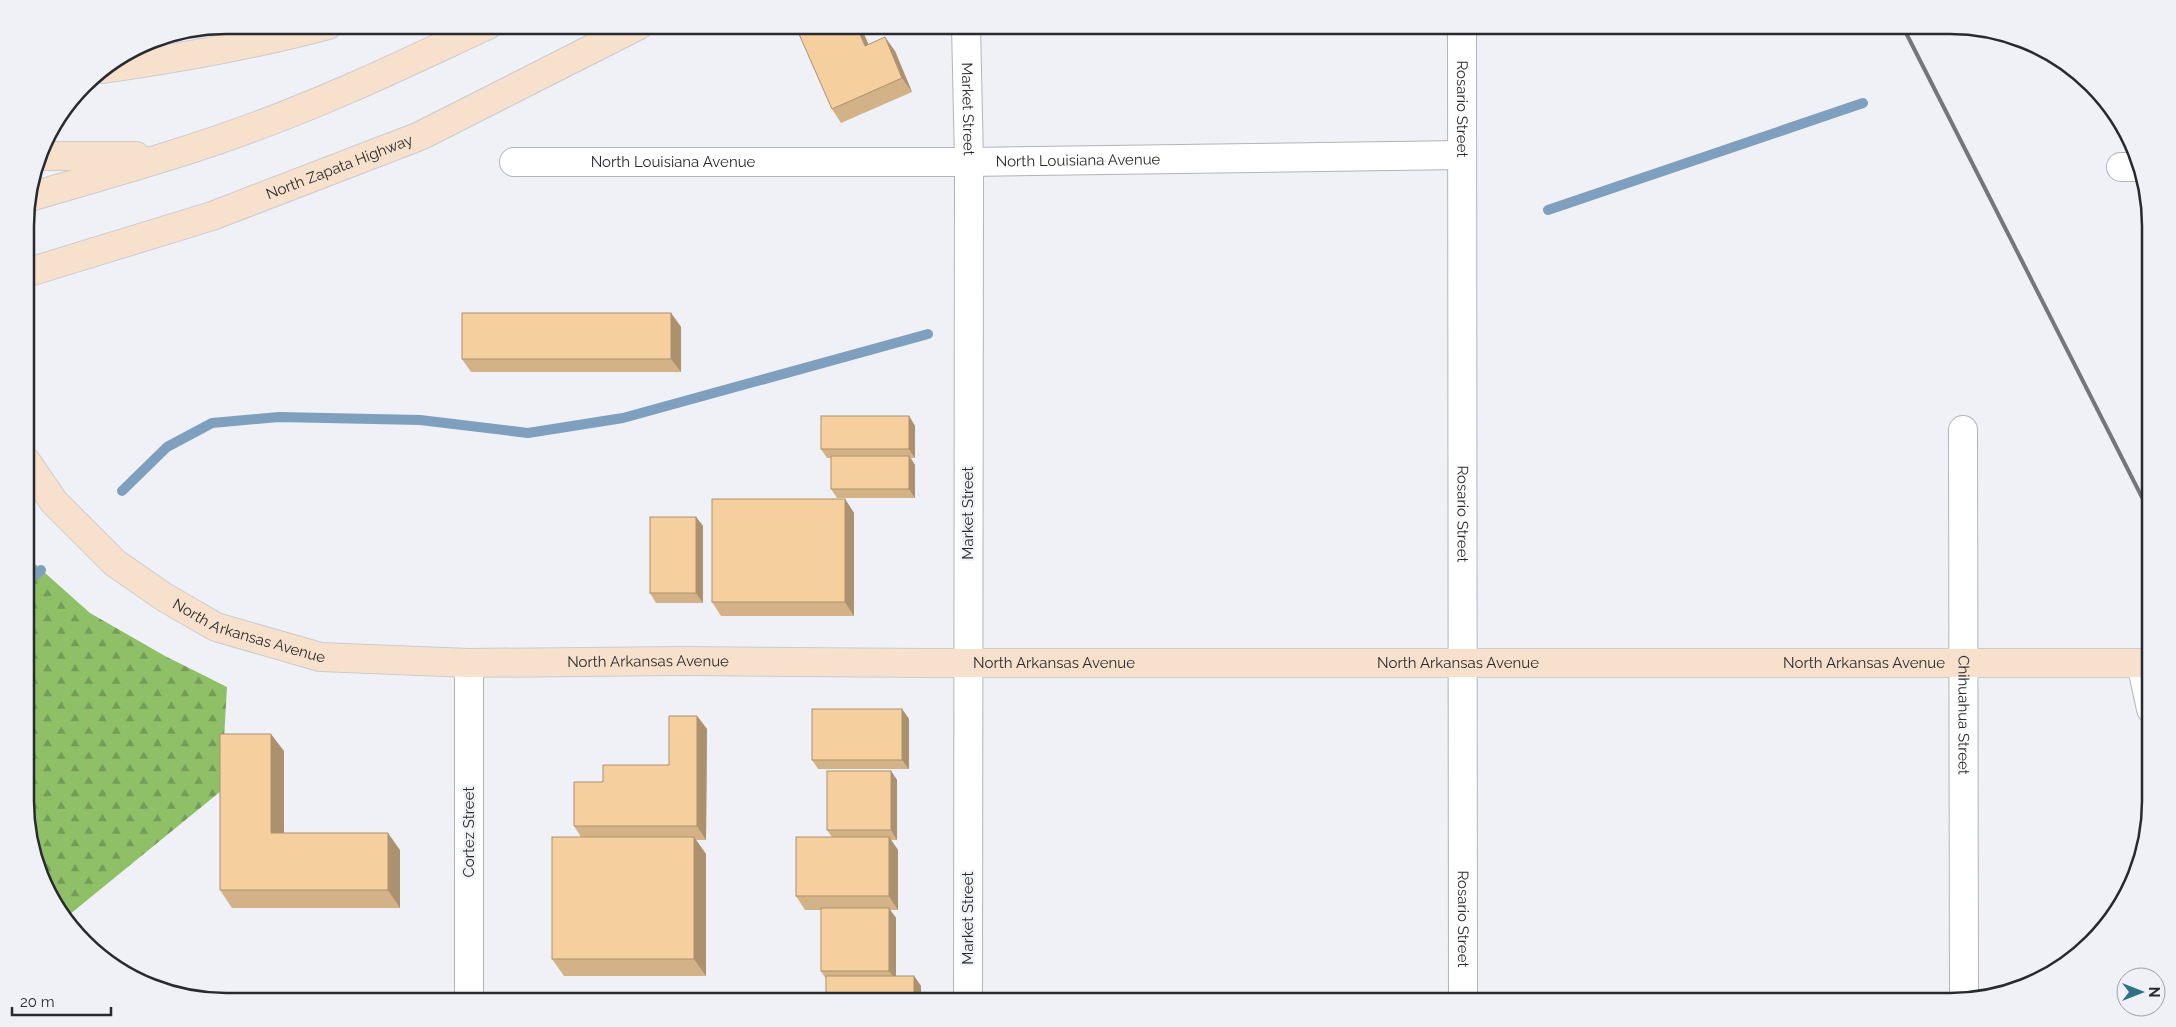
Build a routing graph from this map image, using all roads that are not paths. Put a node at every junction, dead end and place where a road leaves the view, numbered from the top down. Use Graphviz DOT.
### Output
graph roads {
  1 [pos="296,34"];
  2 [pos="469,34"];
  3 [pos="621,34"];
  4 [pos="966,34"];
  5 [pos="1462,34"];
  6 [pos="117,67"];
  7 [pos="47,156"];
  8 [pos="170,156"];
  9 [pos="1462,156"];
  10 [pos="514,162"];
  11 [pos="969,162"];
  12 [pos="36,195"];
  13 [pos="34,272"];
  14 [pos="1963,430"];
  15 [pos="34,473"];
  16 [pos="34,497"];
  17 [pos="54,502"];
  18 [pos="2142,662"];
  19 [pos="468,663"];
  20 [pos="1964,663"];
  21 [pos="968,664"];
  22 [pos="1463,664"];
  23 [pos="468,993"];
  24 [pos="968,993"];
  25 [pos="1463,993"];
  26 [pos="1964,993"];
  1 -- 6 [label="main road"];
  2 -- 8 [label="main road"];
  3 -- 13 [label="main road, North Zapata Highway"];
  4 -- 11 [label="street, Market Street"];
  5 -- 9 [label="street, Rosario Street"];
  7 -- 8 [label="main road"];
  8 -- 12 [label="main road"];
  9 -- 11 [label="street, North Louisiana Avenue"];
  9 -- 22 [label="street, Rosario Street"];
  10 -- 11 [label="street, North Louisiana Avenue"];
  11 -- 21 [label="street, Market Street"];
  14 -- 20 [label="street, Chihuahua Street"];
  15 -- 17 [label="main road, North Arkansas Avenue"];
  16 -- 17 [label="main road"];
  17 -- 19 [label="main road, North Arkansas Avenue"];
  18 -- 20 [label="main road, North Arkansas Avenue"];
  19 -- 21 [label="main road, North Arkansas Avenue"];
  19 -- 23 [label="street, Cortez Street"];
  20 -- 22 [label="main road, North Arkansas Avenue"];
  20 -- 26 [label="street, Chihuahua Street"];
  21 -- 22 [label="main road, North Arkansas Avenue"];
  21 -- 24 [label="street, Market Street"];
  22 -- 25 [label="street, Rosario Street"];
}
